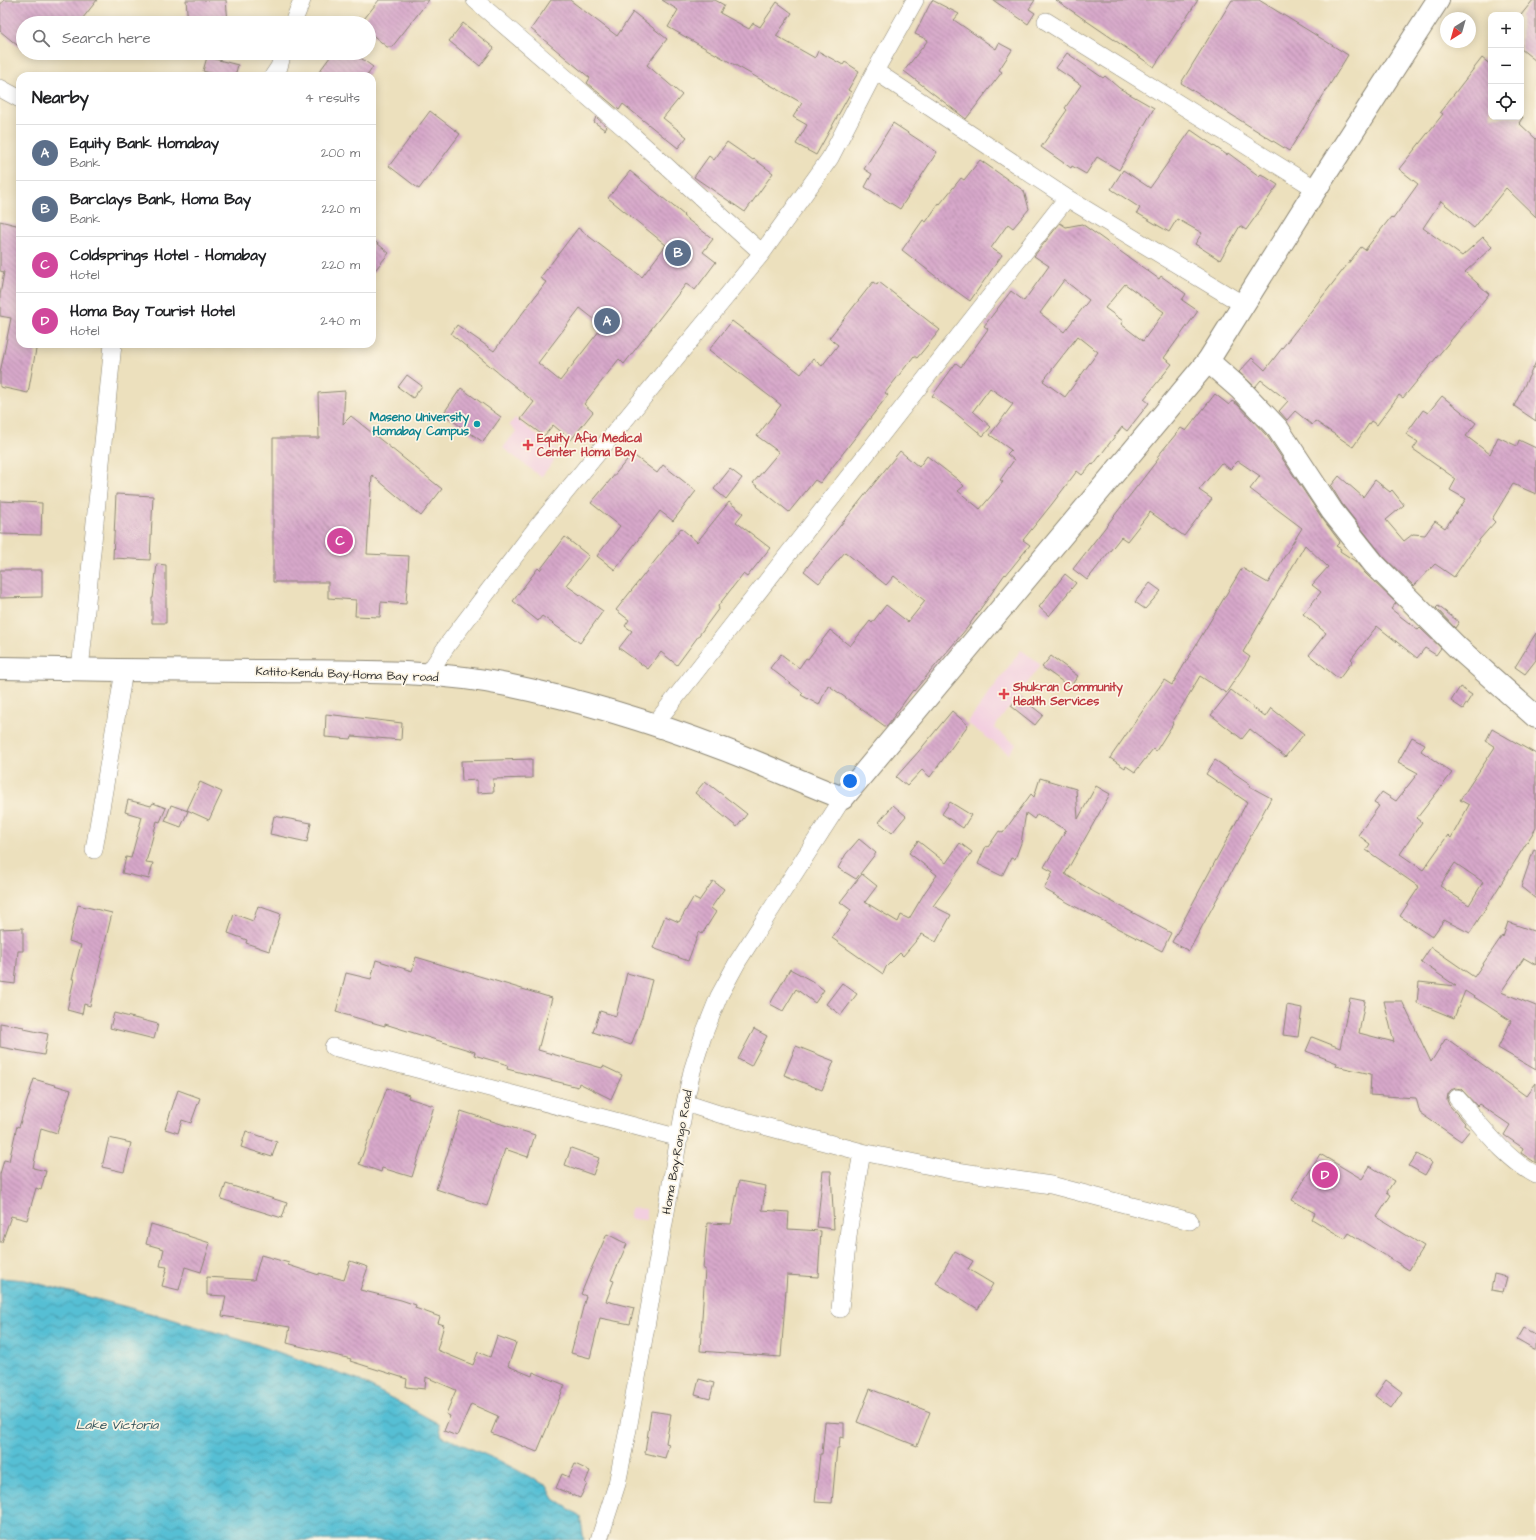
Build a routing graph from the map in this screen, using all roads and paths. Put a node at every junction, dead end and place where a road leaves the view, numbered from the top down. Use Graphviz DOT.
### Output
graph roads {
  1 [pos="302,0"];
  2 [pos="475,0"];
  3 [pos="914,0"];
  4 [pos="1438,0"];
  5 [pos="296,16"];
  6 [pos="1046,21"];
  7 [pos="281,60"];
  8 [pos="875,71"];
  9 [pos="276,72"];
  10 [pos="0,88"];
  11 [pos="16,97"];
  12 [pos="1316,189"];
  13 [pos="1067,198"];
  14 [pos="762,253"];
  15 [pos="1244,305"];
  16 [pos="113,348"];
  17 [pos="1208,361"];
  18 [pos="0,668"];
  19 [pos="80,670"];
  20 [pos="124,671"];
  21 [pos="428,674"];
  22 [pos="1536,717"];
  23 [pos="654,725"];
  24 [pos="843,798"];
  25 [pos="94,850"];
  26 [pos="333,1047"];
  27 [pos="1457,1098"];
  28 [pos="685,1103"];
  29 [pos="680,1138"];
  30 [pos="862,1152"];
  31 [pos="1536,1175"];
  32 [pos="1190,1221"];
  33 [pos="840,1309"];
  34 [pos="600,1540"];
  1 -- 5 [label="street"];
  2 -- 14 [label="street"];
  3 -- 8 [label="street"];
  4 -- 12 [label="main road"];
  6 -- 12 [label="street"];
  7 -- 9 [label="street"];
  8 -- 13 [label="street"];
  8 -- 14 [label="street"];
  10 -- 11 [label="street"];
  12 -- 15 [label="main road"];
  13 -- 15 [label="street"];
  13 -- 23 [label="street"];
  14 -- 21 [label="street"];
  15 -- 17 [label="main road"];
  16 -- 19 [label="street"];
  17 -- 22 [label="main road"];
  17 -- 24 [label="main road"];
  18 -- 19 [label="main road, Katito-Kendu Bay-Homa Bay road"];
  19 -- 20 [label="main road, Katito-Kendu Bay-Homa Bay road"];
  20 -- 21 [label="main road, Katito-Kendu Bay-Homa Bay road"];
  20 -- 25 [label="street"];
  21 -- 23 [label="main road, Katito-Kendu Bay-Homa Bay road"];
  23 -- 24 [label="main road, Katito-Kendu Bay-Homa Bay road"];
  24 -- 28 [label="street, Homa Bay-Rongo Road"];
  26 -- 29 [label="street"];
  27 -- 31 [label="street"];
  28 -- 29 [label="street, Homa Bay-Rongo Road"];
  28 -- 30 [label="street"];
  29 -- 34 [label="street, Homa Bay-Rongo Road"];
  30 -- 32 [label="street"];
  30 -- 33 [label="street"];
}
